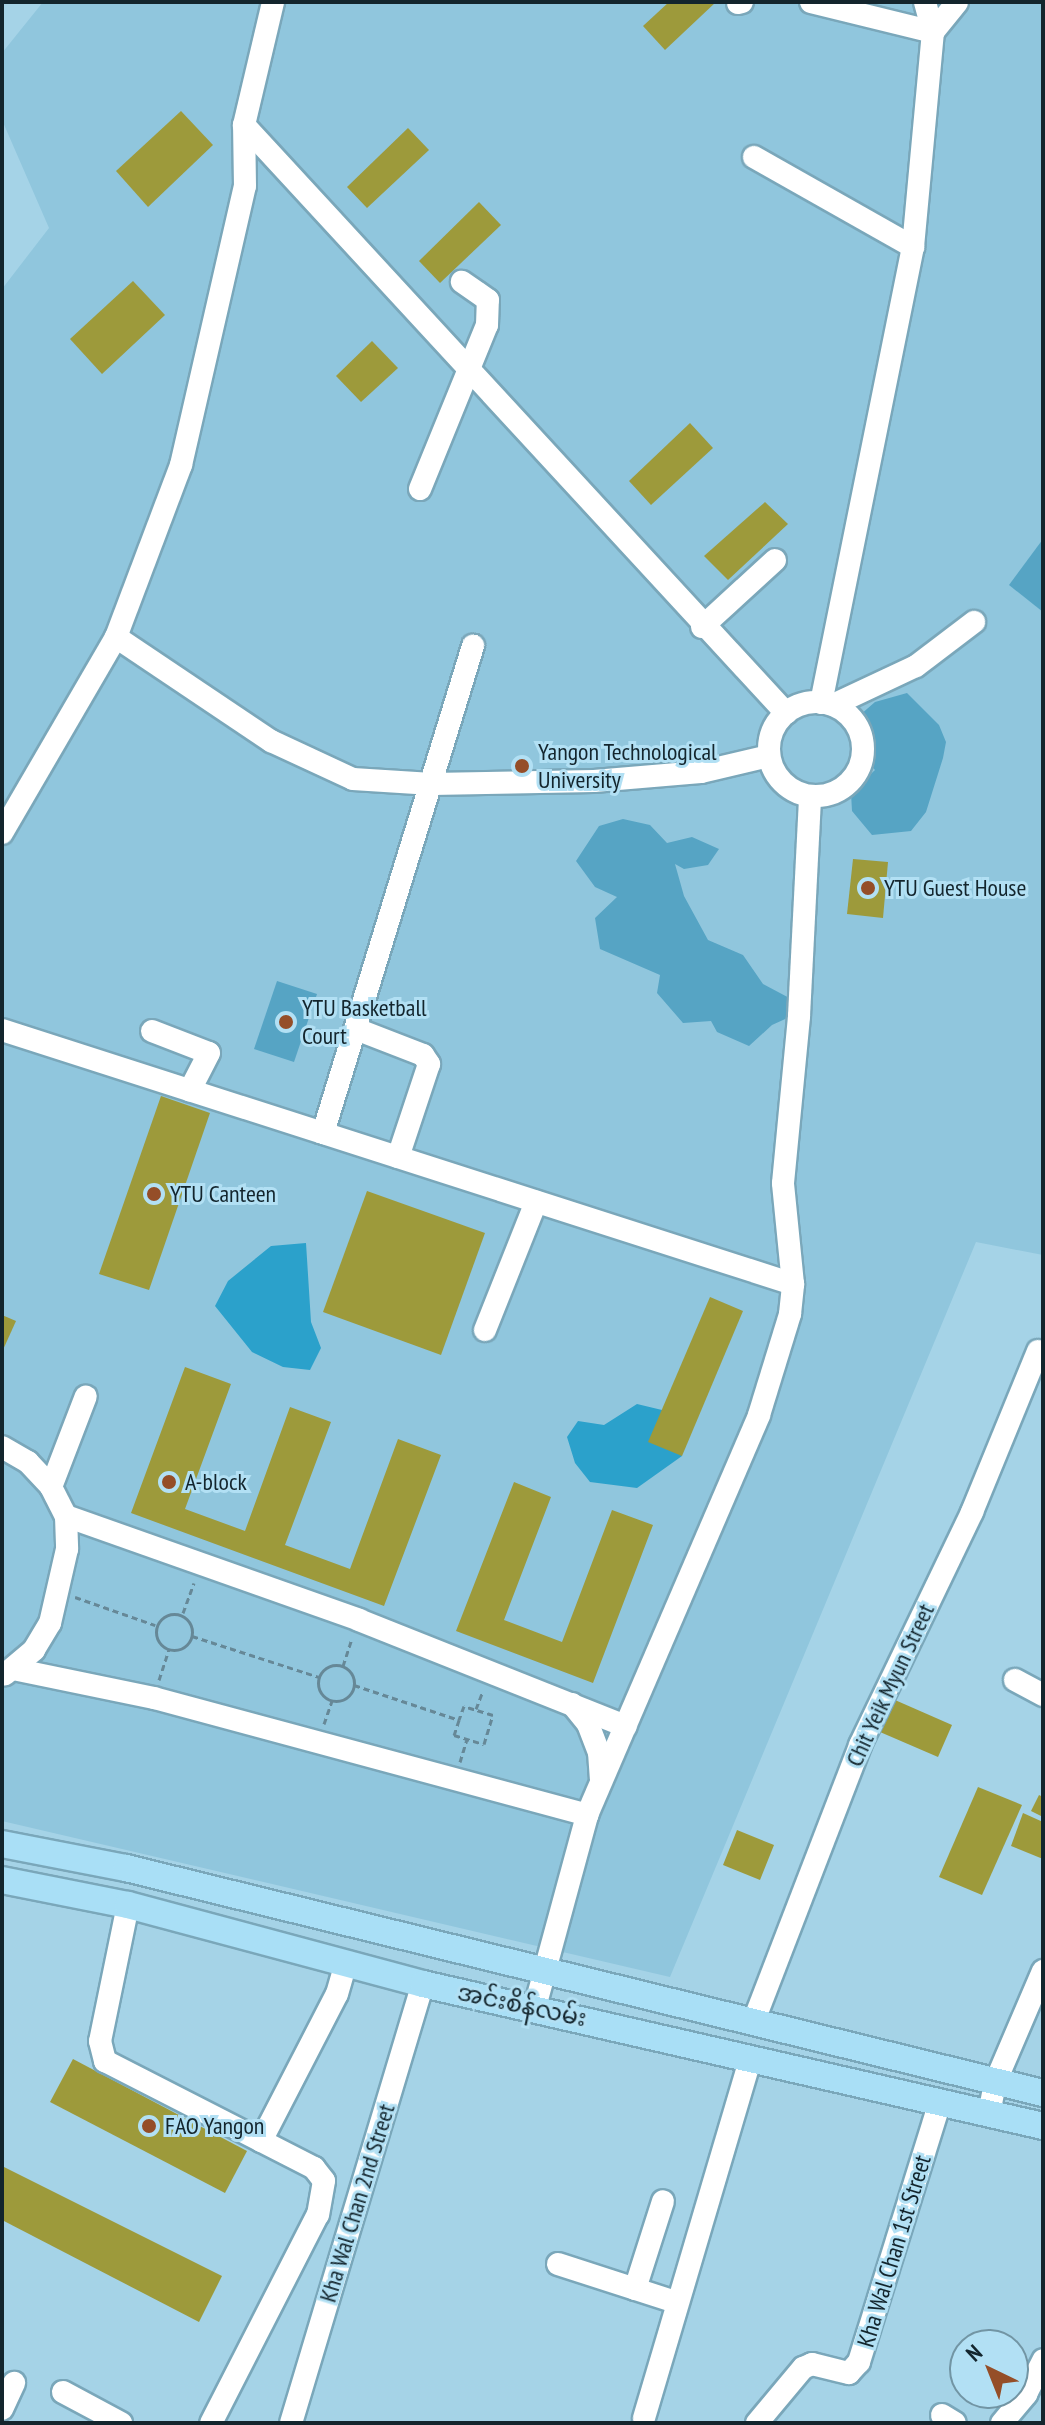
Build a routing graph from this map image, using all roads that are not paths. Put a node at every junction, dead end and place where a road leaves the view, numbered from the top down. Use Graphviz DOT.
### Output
graph roads {
  1 [pos="273,2"];
  2 [pos="811,2"];
  3 [pos="925,2"];
  4 [pos="957,2"];
  5 [pos="933,32"];
  6 [pos="244,125"];
  7 [pos="754,157"];
  8 [pos="913,247"];
  9 [pos="462,282"];
  10 [pos="473,370"];
  11 [pos="420,489"];
  12 [pos="775,560"];
  13 [pos="974,622"];
  14 [pos="702,627"];
  15 [pos="116,637"];
  16 [pos="473,646"];
  17 [pos="827,704"];
  18 [pos="786,713"];
  19 [pos="769,756"];
  20 [pos="432,784"];
  21 [pos="810,796"];
  22 [pos="2,833"];
  23 [pos="356,1029"];
  24 [pos="2,1030"];
  25 [pos="152,1031"];
  26 [pos="190,1090"];
  27 [pos="323,1133"];
  28 [pos="398,1157"];
  29 [pos="536,1202"];
  30 [pos="793,1284"];
  31 [pos="485,1330"];
  32 [pos="1038,1351"];
  33 [pos="86,1396"];
  34 [pos="2,1447"];
  35 [pos="51,1487"];
  36 [pos="66,1516"];
  37 [pos="8,1672"];
  38 [pos="1015,1680"];
  39 [pos="1043,1695"];
  40 [pos="572,1704"];
  41 [pos="626,1726"];
  42 [pos="601,1779"];
  43 [pos="587,1815"];
  44 [pos="2,1844"];
  45 [pos="2,1880"];
  46 [pos="128,1905"];
  47 [pos="346,1963"];
  48 [pos="1043,1971"];
  49 [pos="542,1973"];
  50 [pos="423,1984"];
  51 [pos="535,2007"];
  52 [pos="753,2023"];
  53 [pos="750,2059"];
  54 [pos="995,2083"];
  55 [pos="1043,2093"];
  56 [pos="940,2102"];
  57 [pos="989,2114"];
  58 [pos="1043,2126"];
  59 [pos="261,2141"];
  60 [pos="663,2201"];
  61 [pos="558,2264"];
  62 [pos="635,2289"];
  63 [pos="676,2302"];
  64 [pos="1043,2360"];
  65 [pos="14,2383"];
  66 [pos="63,2392"];
  67 [pos="2,2409"];
  68 [pos="644,2418"];
  69 [pos="121,2423"];
  70 [pos="211,2423"];
  71 [pos="291,2423"];
  72 [pos="757,2423"];
  73 [pos="1002,2423"];
  1 -- 6 [label="street"];
  2 -- 5 [label="street"];
  3 -- 5 [label="street"];
  4 -- 5 [label="street"];
  5 -- 8 [label="street"];
  6 -- 10 [label="street"];
  6 -- 15 [label="street"];
  7 -- 8 [label="street"];
  8 -- 17 [label="street"];
  9 -- 10 [label="street"];
  10 -- 11 [label="street"];
  10 -- 14 [label="street"];
  12 -- 14 [label="street"];
  13 -- 17 [label="street"];
  14 -- 18 [label="street"];
  15 -- 20 [label="street"];
  15 -- 22 [label="street"];
  16 -- 20 [label="street"];
  17 -- 18 [label="street"];
  17 -- 21 [label="street"];
  18 -- 19 [label="street"];
  19 -- 20 [label="street"];
  19 -- 21 [label="street"];
  20 -- 23 [label="street"];
  21 -- 30 [label="street"];
  23 -- 27 [label="street"];
  23 -- 28 [label="street"];
  24 -- 26 [label="street"];
  25 -- 26 [label="street"];
  26 -- 27 [label="street"];
  27 -- 28 [label="street"];
  28 -- 29 [label="street"];
  29 -- 30 [label="street"];
  29 -- 31 [label="street"];
  30 -- 41 [label="street"];
  32 -- 52 [label="street, Chit Yeik Myun Street"];
  33 -- 35 [label="street"];
  34 -- 35 [label="street"];
  35 -- 36 [label="street"];
  36 -- 37 [label="street"];
  36 -- 40 [label="street"];
  37 -- 43 [label="street"];
  38 -- 39 [label="street"];
  40 -- 41 [label="street"];
  40 -- 42 [label="street"];
  41 -- 42 [label="street"];
  42 -- 43 [label="street"];
  43 -- 49 [label="street"];
  44 -- 49 [label="main road, အင်းစိန်လမ်း"];
  45 -- 46 [label="main road, အင်းစိန်လမ်း"];
  46 -- 47 [label="main road, အင်းစိန်လမ်း"];
  46 -- 59 [label="street"];
  47 -- 50 [label="main road, အင်းစိန်လမ်း"];
  47 -- 59 [label="street"];
  48 -- 54 [label="street"];
  49 -- 51 [label="street"];
  49 -- 52 [label="main road, အင်းစိန်လမ်း"];
  50 -- 51 [label="main road, အင်းစိန်လမ်း"];
  50 -- 71 [label="street, Kha Wal Chan 2nd Street"];
  51 -- 53 [label="main road, အင်းစိန်လမ်း"];
  52 -- 54 [label="main road, အင်းစိန်လမ်း"];
  53 -- 56 [label="main road, အင်းစိန်လမ်း"];
  53 -- 63 [label="street"];
  54 -- 55 [label="main road, အင်းစိန်လမ်း"];
  54 -- 57 [label="street"];
  56 -- 57 [label="main road, အင်းစိန်လမ်း"];
  56 -- 72 [label="street, Kha Wal Chan 1st Street"];
  57 -- 58 [label="main road, အင်းစိန်လမ်း"];
  59 -- 70 [label="street"];
  60 -- 62 [label="street"];
  61 -- 62 [label="street"];
  62 -- 63 [label="street"];
  63 -- 68 [label="street"];
  64 -- 73 [label="street"];
  65 -- 67 [label="street"];
  66 -- 69 [label="street"];
}
